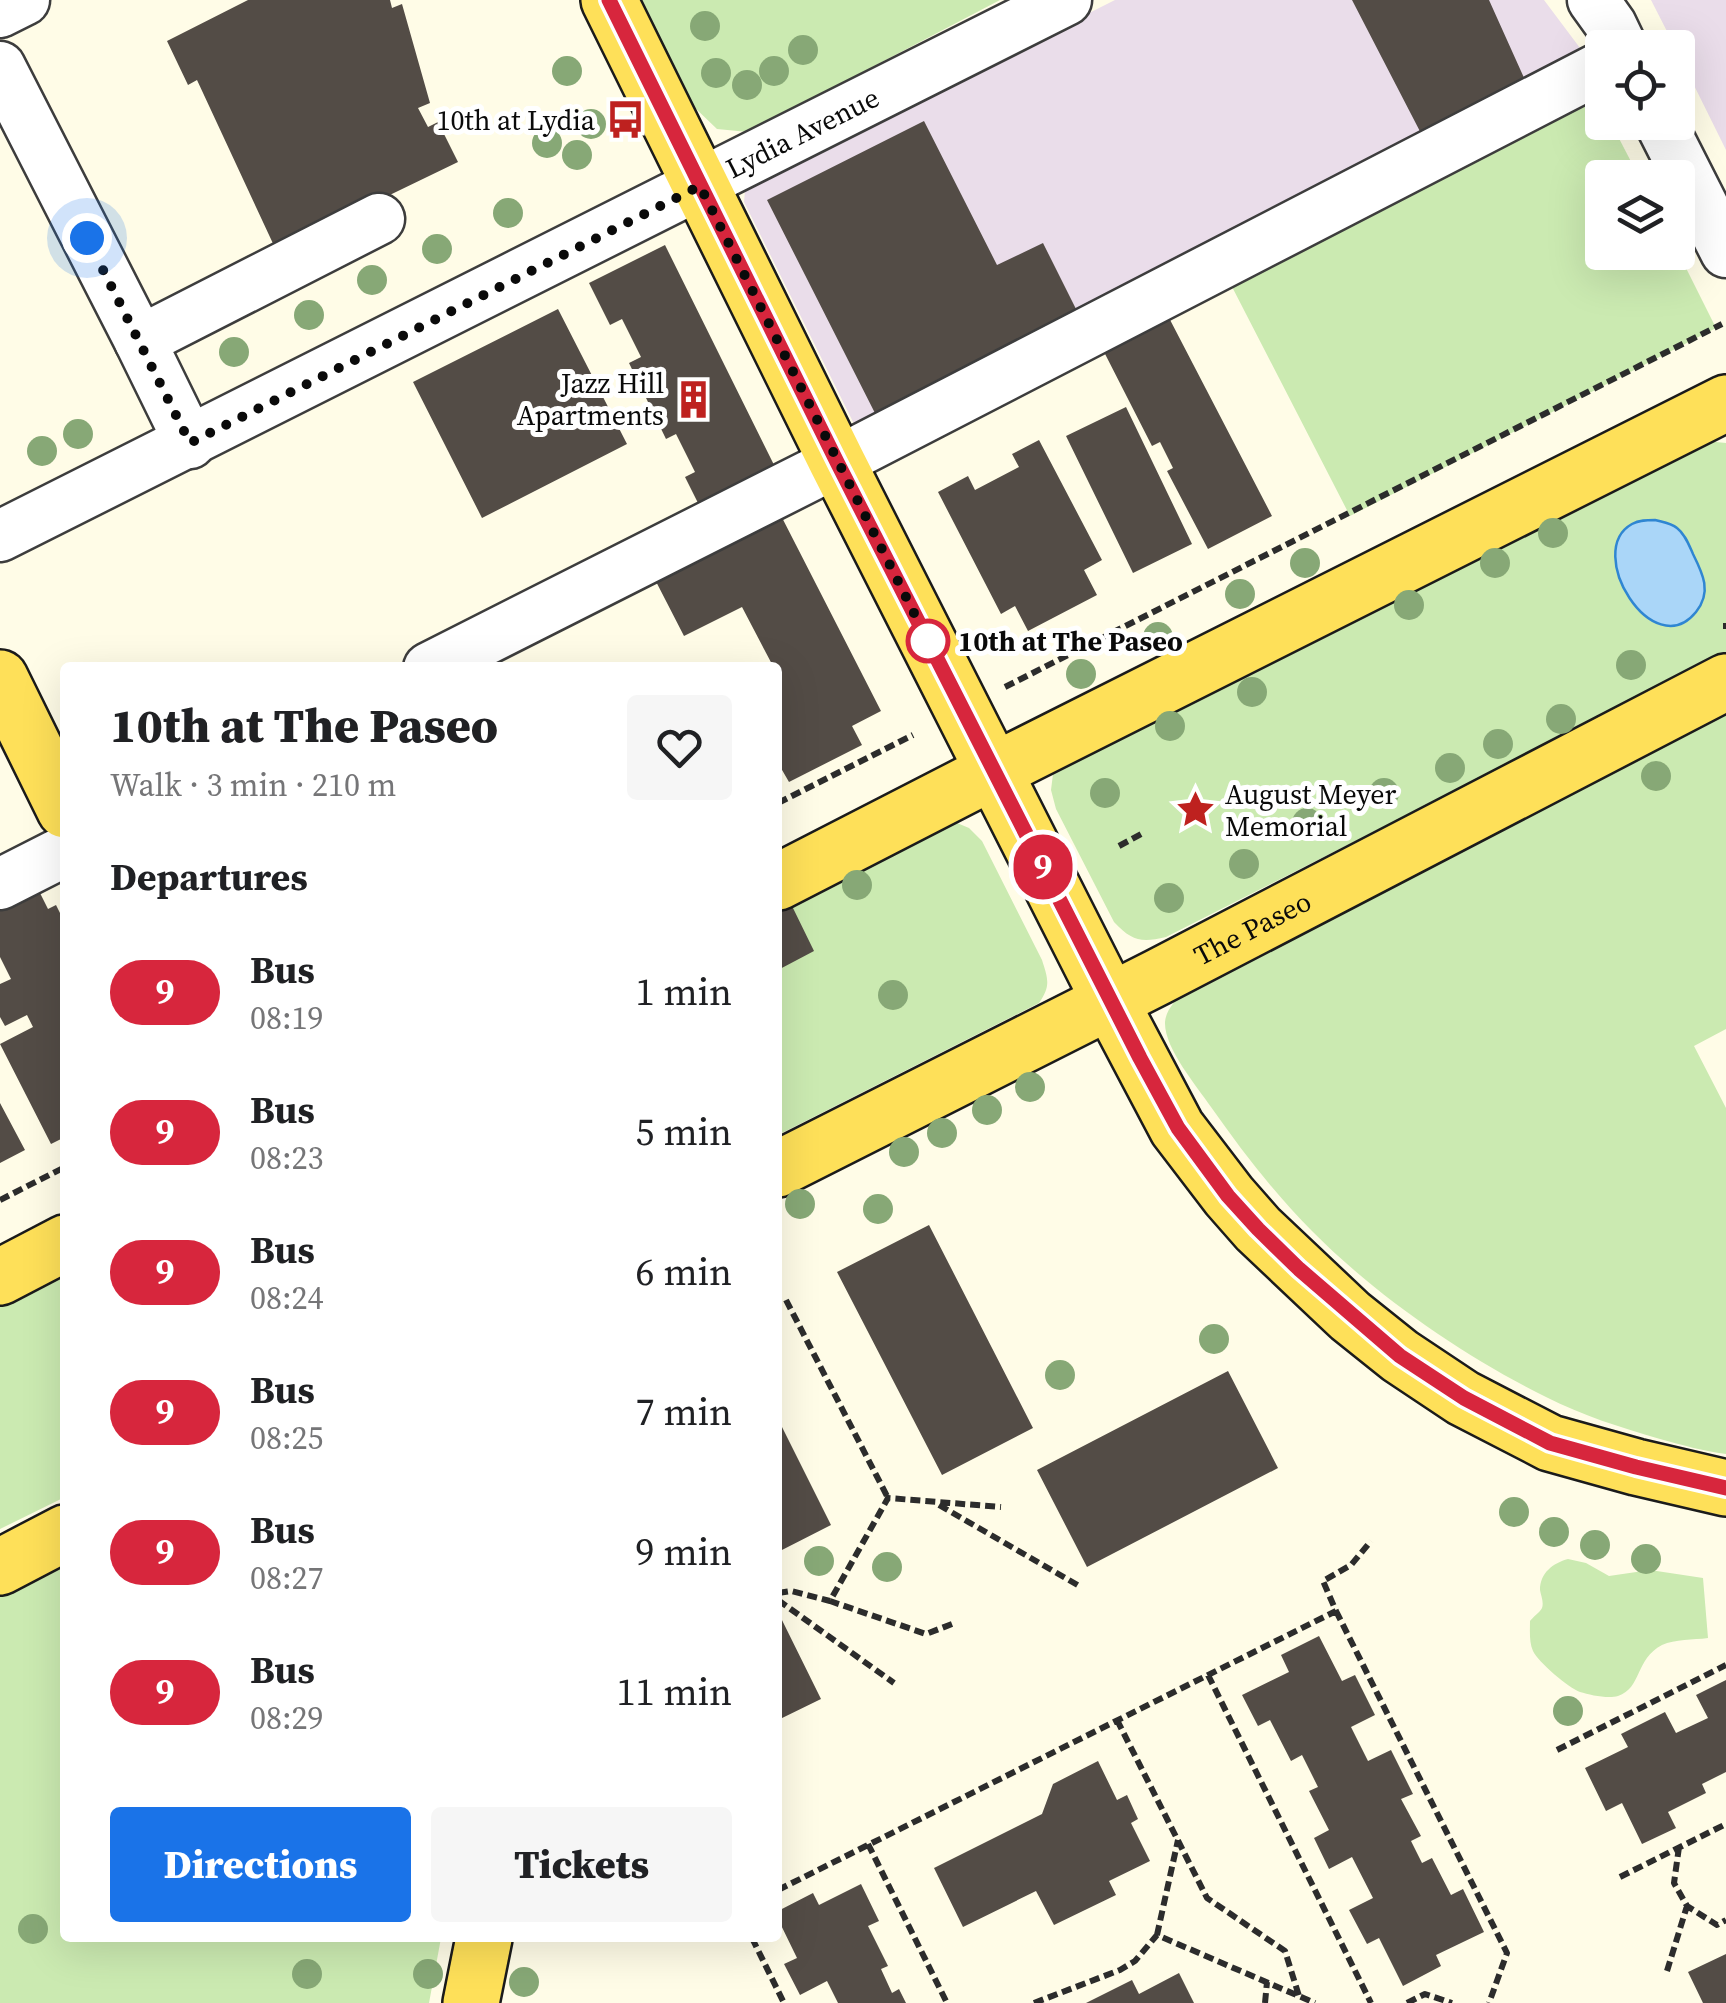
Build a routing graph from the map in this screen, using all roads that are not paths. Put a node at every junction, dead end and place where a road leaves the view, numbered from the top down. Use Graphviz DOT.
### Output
graph roads {
  1 [pos="24,0"];
  2 [pos="608,0"];
  3 [pos="1066,0"];
  4 [pos="1593,0"];
  5 [pos="0,12"];
  6 [pos="1613,30"];
  7 [pos="0,67"];
  8 [pos="1585,76"];
  9 [pos="1669,140"];
  10 [pos="700,186"];
  11 [pos="379,219"];
  12 [pos="1726,252"];
  13 [pos="140,341"];
  14 [pos="1726,403"];
  15 [pos="190,443"];
  16 [pos="837,462"];
  17 [pos="0,536"];
  18 [pos="441,662"];
  19 [pos="0,678"];
  20 [pos="1726,682"];
  21 [pos="994,770"];
  22 [pos="60,800"];
  23 [pos="60,854"];
  24 [pos="782,880"];
  25 [pos="0,884"];
  26 [pos="1110,1001"];
  27 [pos="782,1166"];
  28 [pos="60,1247"];
  29 [pos="0,1277"];
  30 [pos="1726,1488"];
  31 [pos="60,1536"];
  32 [pos="0,1567"];
  33 [pos="483,1942"];
  34 [pos="471,2003"];
  1 -- 5 [label="street"];
  2 -- 10 [label="main road"];
  3 -- 10 [label="street, Lydia Avenue"];
  4 -- 6 [label="street"];
  7 -- 13 [label="street"];
  8 -- 16 [label="street"];
  9 -- 12 [label="street"];
  10 -- 15 [label="street, Lydia Avenue"];
  10 -- 16 [label="main road"];
  11 -- 13 [label="street"];
  13 -- 15 [label="street"];
  14 -- 21 [label="main road"];
  15 -- 17 [label="street, Lydia Avenue"];
  16 -- 18 [label="street"];
  16 -- 21 [label="main road"];
  19 -- 22 [label="main road"];
  20 -- 26 [label="main road, The Paseo"];
  21 -- 24 [label="main road"];
  21 -- 26 [label="main road"];
  23 -- 25 [label="street"];
  26 -- 27 [label="main road, The Paseo"];
  26 -- 30 [label="main road"];
  28 -- 29 [label="main road"];
  31 -- 32 [label="main road"];
  33 -- 34 [label="main road"];
}
